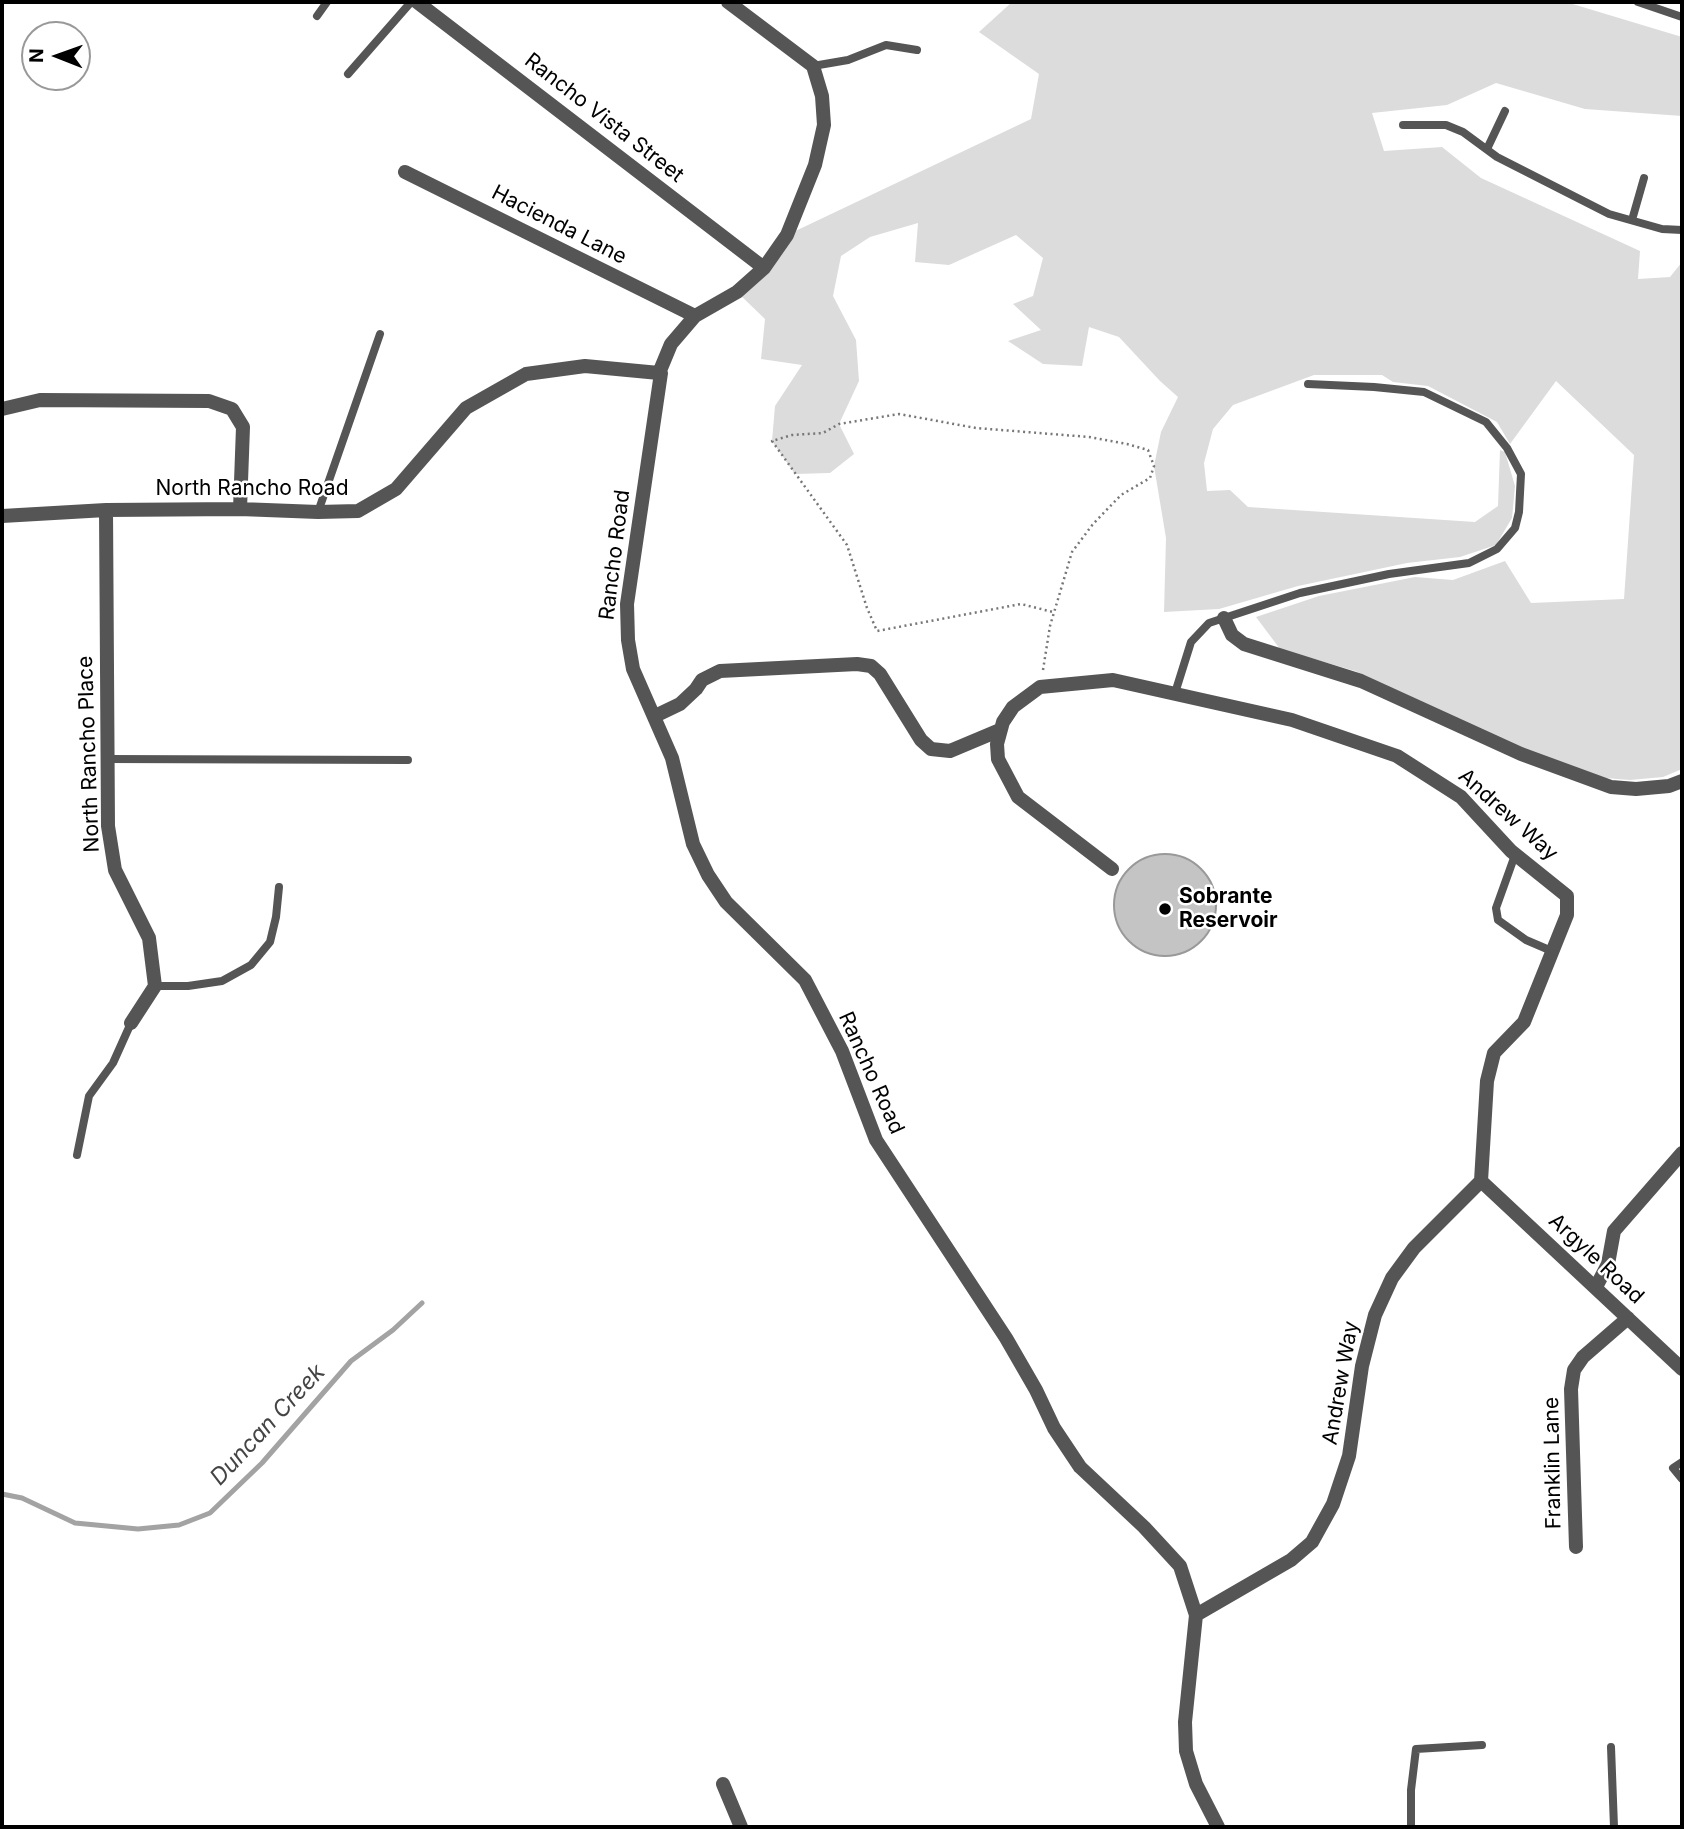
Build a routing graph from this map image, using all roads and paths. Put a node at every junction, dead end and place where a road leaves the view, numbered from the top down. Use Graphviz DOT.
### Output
graph roads {
  1 [pos="327,2"];
  2 [pos="411,2"];
  3 [pos="417,2"];
  4 [pos="728,2"];
  5 [pos="1638,2"];
  6 [pos="317,16"];
  7 [pos="1682,17"];
  8 [pos="917,50"];
  9 [pos="813,66"];
  10 [pos="348,74"];
  11 [pos="1505,111"];
  12 [pos="1403,125"];
  13 [pos="1486,149"];
  14 [pos="405,172"];
  15 [pos="1644,178"];
  16 [pos="1632,220"];
  17 [pos="1682,230"];
  18 [pos="764,268"];
  19 [pos="695,316"];
  20 [pos="380,334"];
  21 [pos="659,373"];
  22 [pos="1307,384"];
  23 [pos="2,409"];
  24 [pos="240,509"];
  25 [pos="106,510"];
  26 [pos="318,512"];
  27 [pos="2,516"];
  28 [pos="1054,612"];
  29 [pos="1224,618"];
  30 [pos="1040,687"];
  31 [pos="1175,693"];
  32 [pos="655,716"];
  33 [pos="1000,730"];
  34 [pos="107,760"];
  35 [pos="408,760"];
  36 [pos="1682,781"];
  37 [pos="1515,855"];
  38 [pos="1112,869"];
  39 [pos="279,887"];
  40 [pos="1554,952"];
  41 [pos="155,986"];
  42 [pos="131,1023"];
  43 [pos="1682,1153"];
  44 [pos="77,1155"];
  45 [pos="1481,1181"];
  46 [pos="1596,1287"];
  47 [pos="1628,1318"];
  48 [pos="1681,1365"];
  49 [pos="1682,1462"];
  50 [pos="1682,1479"];
  51 [pos="1576,1547"];
  52 [pos="1196,1615"];
  53 [pos="1482,1745"];
  54 [pos="1611,1747"];
  55 [pos="723,1784"];
  56 [pos="741,1827"];
  57 [pos="1218,1827"];
  58 [pos="1411,1827"];
  59 [pos="1614,1827"];
  1 -- 6 [label="lane"];
  2 -- 10 [label="lane"];
  3 -- 18 [label="street, Rancho Vista Street"];
  4 -- 9 [label="street"];
  5 -- 7 [label="lane"];
  8 -- 9 [label="lane"];
  9 -- 18 [label="street, Rancho Road"];
  11 -- 13 [label="lane"];
  12 -- 13 [label="lane"];
  13 -- 16 [label="lane"];
  14 -- 19 [label="street, Hacienda Lane"];
  15 -- 16 [label="lane"];
  16 -- 17 [label="lane"];
  18 -- 19 [label="street, Rancho Road"];
  19 -- 21 [label="street, Rancho Road"];
  20 -- 26 [label="lane"];
  21 -- 26 [label="street, North Rancho Road"];
  21 -- 32 [label="street, Rancho Road"];
  22 -- 29 [label="lane"];
  23 -- 24 [label="street"];
  24 -- 25 [label="street, North Rancho Road"];
  24 -- 26 [label="street, North Rancho Road"];
  25 -- 27 [label="street, North Rancho Road"];
  25 -- 34 [label="street, North Rancho Place"];
  28 -- 28 [label="path"];
  28 -- 30 [label="path"];
  29 -- 31 [label="lane"];
  29 -- 36 [label="street"];
  30 -- 31 [label="street, Andrew Way"];
  30 -- 33 [label="street"];
  31 -- 37 [label="street, Andrew Way"];
  32 -- 33 [label="street"];
  32 -- 52 [label="street, Rancho Road"];
  33 -- 38 [label="street"];
  34 -- 35 [label="lane"];
  34 -- 41 [label="street, North Rancho Place"];
  37 -- 40 [label="street, Andrew Way"];
  37 -- 40 [label="lane"];
  39 -- 41 [label="lane"];
  40 -- 45 [label="street, Andrew Way"];
  41 -- 42 [label="street"];
  42 -- 44 [label="lane"];
  43 -- 46 [label="street"];
  45 -- 46 [label="street, Argyle Road"];
  45 -- 52 [label="street, Andrew Way"];
  46 -- 47 [label="street, Argyle Road"];
  47 -- 48 [label="street, Argyle Road"];
  47 -- 51 [label="street, Franklin Lane"];
  49 -- 50 [label="lane"];
  52 -- 57 [label="street, Rancho Road"];
  53 -- 58 [label="lane"];
  54 -- 59 [label="lane"];
  55 -- 56 [label="street"];
}
